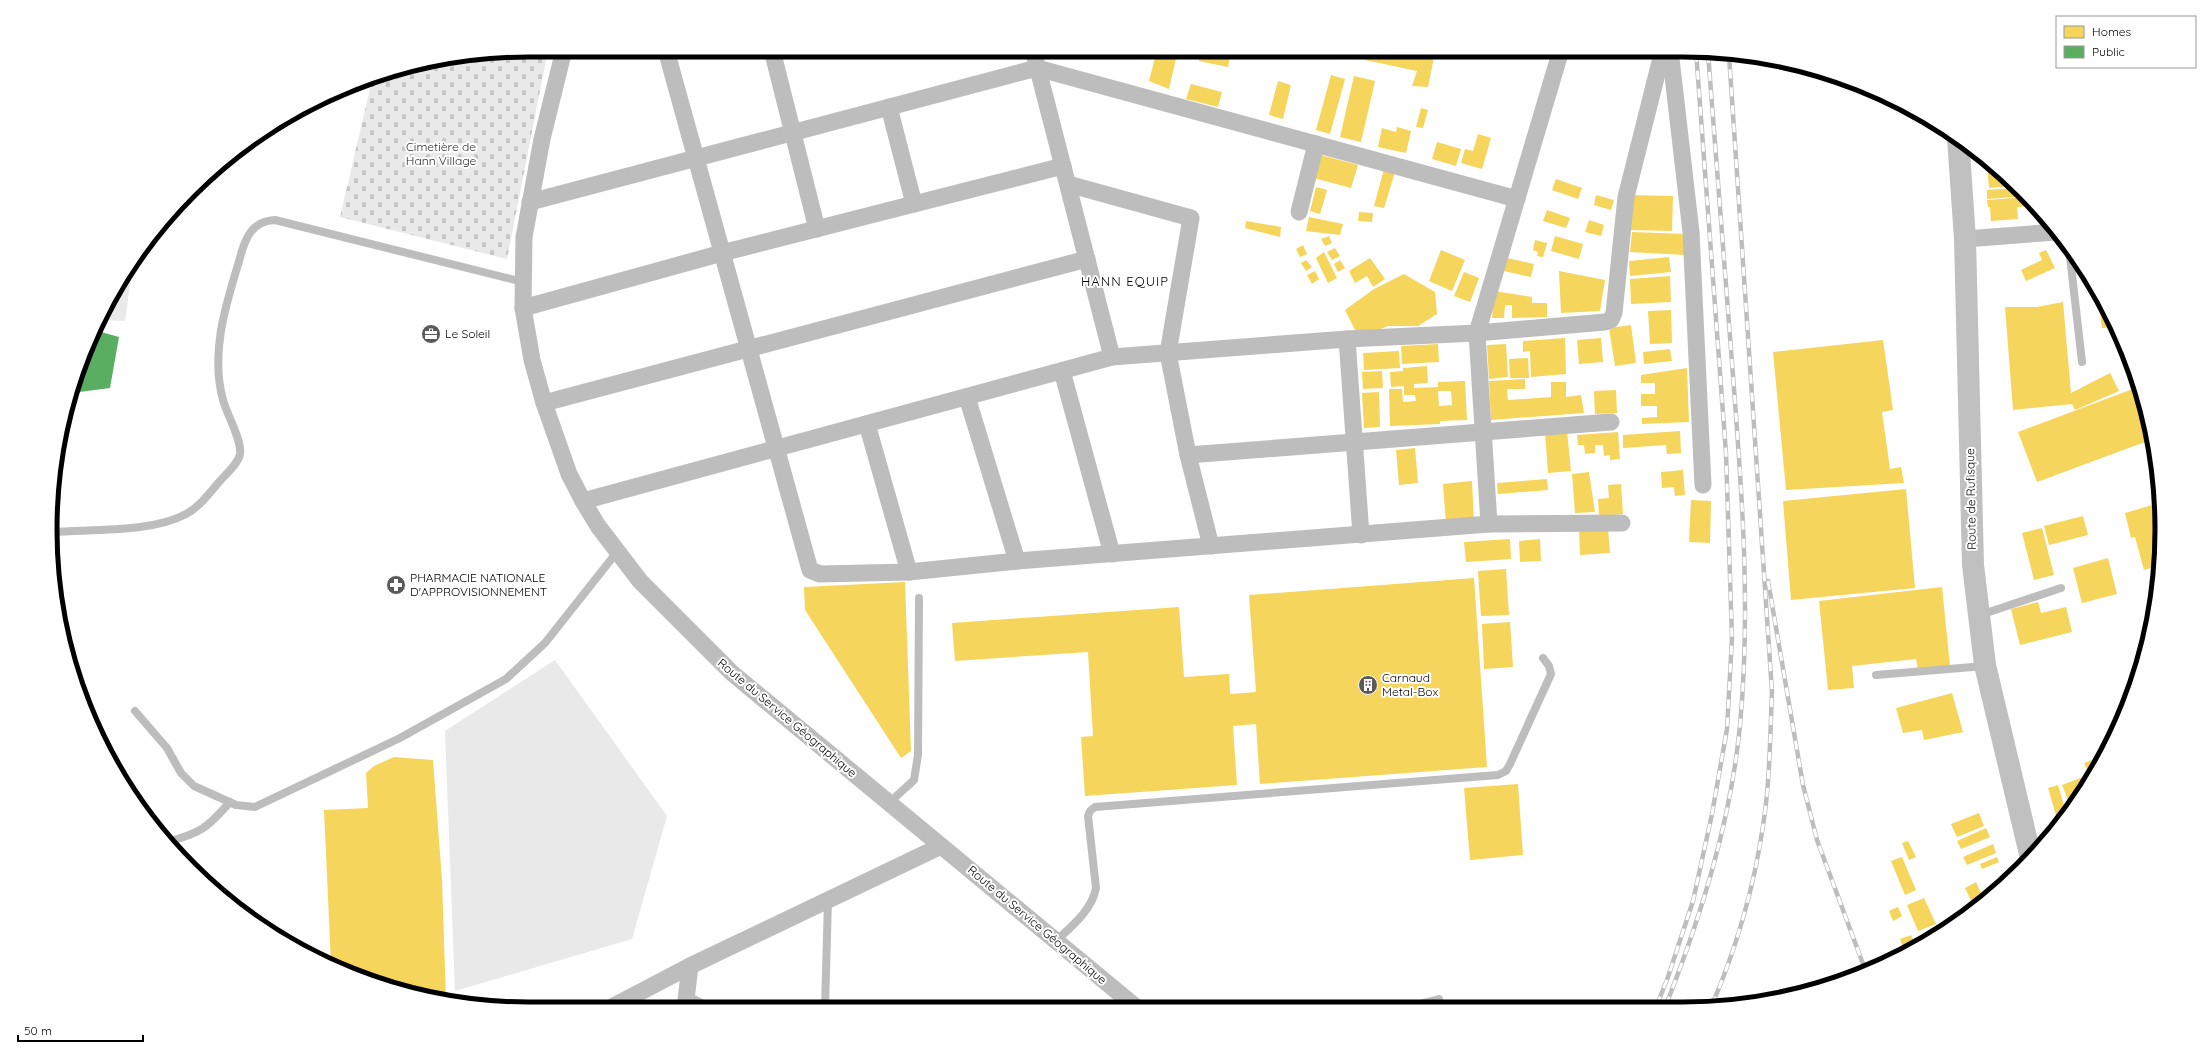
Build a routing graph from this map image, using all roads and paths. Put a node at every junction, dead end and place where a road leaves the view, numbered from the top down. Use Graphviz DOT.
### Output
graph roads {
  1 [pos="562,57"];
  2 [pos="668,57"];
  3 [pos="774,57"];
  4 [pos="1035,57"];
  5 [pos="1559,57"];
  6 [pos="1661,57"];
  7 [pos="1671,57"];
  8 [pos="1037,68"];
  9 [pos="889,107"];
  10 [pos="793,132"];
  11 [pos="1316,144"];
  12 [pos="1959,147"];
  13 [pos="696,158"];
  14 [pos="1063,166"];
  15 [pos="1068,184"];
  16 [pos="1517,199"];
  17 [pos="530,202"];
  18 [pos="914,204"];
  19 [pos="1299,212"];
  20 [pos="817,229"];
  21 [pos="2049,233"];
  22 [pos="1965,239"];
  23 [pos="722,253"];
  24 [pos="1087,259"];
  25 [pos="2070,261"];
  26 [pos="523,282"];
  27 [pos="524,308"];
  28 [pos="1477,333"];
  29 [pos="1346,339"];
  30 [pos="749,348"];
  31 [pos="1168,353"];
  32 [pos="1112,357"];
  33 [pos="2082,362"];
  34 [pos="1062,371"];
  35 [pos="967,397"];
  36 [pos="544,403"];
  37 [pos="1611,422"];
  38 [pos="867,424"];
  39 [pos="1482,432"];
  40 [pos="1354,442"];
  41 [pos="776,449"];
  42 [pos="1188,455"];
  43 [pos="1703,485"];
  44 [pos="583,501"];
  45 [pos="1622,523"];
  46 [pos="1489,524"];
  47 [pos="57,532"];
  48 [pos="1361,535"];
  49 [pos="1211,546"];
  50 [pos="617,552"];
  51 [pos="1112,554"];
  52 [pos="1017,561"];
  53 [pos="909,572"];
  54 [pos="2061,588"];
  55 [pos="920,598"];
  56 [pos="1979,616"];
  57 [pos="1543,658"];
  58 [pos="1985,666"];
  59 [pos="1876,675"];
  60 [pos="136,710"];
  61 [pos="230,802"];
  62 [pos="889,803"];
  63 [pos="173,840"];
  64 [pos="941,846"];
  65 [pos="2029,851"];
  66 [pos="828,900"];
  67 [pos="1056,941"];
  68 [pos="690,966"];
  69 [pos="1439,999"];
  70 [pos="621,1002"];
  71 [pos="686,1002"];
  72 [pos="826,1002"];
  73 [pos="1130,1002"];
  74 [pos="1427,1002"];
  1 -- 17 [label="street, Route du Service Géographique"];
  2 -- 13 [label="street"];
  3 -- 10 [label="street"];
  4 -- 8 [label="street"];
  5 -- 16 [label="street"];
  6 -- 28 [label="street"];
  7 -- 43 [label="street"];
  8 -- 9 [label="street"];
  8 -- 11 [label="street"];
  8 -- 14 [label="street"];
  9 -- 10 [label="street"];
  9 -- 18 [label="street"];
  10 -- 13 [label="street"];
  10 -- 20 [label="street"];
  11 -- 16 [label="street"];
  11 -- 19 [label="street"];
  12 -- 22 [label="main road, Route de Rufisque"];
  13 -- 17 [label="street"];
  13 -- 23 [label="street"];
  14 -- 15 [label="street"];
  14 -- 18 [label="street"];
  15 -- 24 [label="street"];
  15 -- 31 [label="street"];
  16 -- 28 [label="street"];
  17 -- 26 [label="street, Route du Service Géographique"];
  18 -- 20 [label="street"];
  20 -- 23 [label="street"];
  21 -- 22 [label="street"];
  22 -- 56 [label="main road, Route de Rufisque"];
  23 -- 27 [label="street"];
  23 -- 30 [label="street"];
  24 -- 30 [label="street"];
  24 -- 32 [label="street"];
  25 -- 33 [label="lane"];
  26 -- 27 [label="street, Route du Service Géographique"];
  26 -- 47 [label="lane"];
  27 -- 36 [label="street, Route du Service Géographique"];
  28 -- 29 [label="street"];
  28 -- 39 [label="street"];
  29 -- 31 [label="street"];
  29 -- 40 [label="street"];
  30 -- 36 [label="street"];
  30 -- 41 [label="street"];
  31 -- 32 [label="street"];
  31 -- 42 [label="street"];
  32 -- 34 [label="street"];
  34 -- 35 [label="street"];
  34 -- 51 [label="street"];
  35 -- 38 [label="street"];
  35 -- 52 [label="street"];
  36 -- 44 [label="street, Route du Service Géographique"];
  37 -- 39 [label="street"];
  38 -- 41 [label="street"];
  38 -- 53 [label="street"];
  39 -- 40 [label="street"];
  39 -- 46 [label="street"];
  40 -- 42 [label="street"];
  40 -- 48 [label="street"];
  41 -- 44 [label="street"];
  41 -- 53 [label="street"];
  42 -- 49 [label="street"];
  44 -- 50 [label="street, Route du Service Géographique"];
  45 -- 46 [label="street"];
  46 -- 48 [label="street"];
  48 -- 49 [label="street"];
  49 -- 51 [label="street"];
  50 -- 61 [label="lane"];
  50 -- 62 [label="street, Route du Service Géographique"];
  51 -- 52 [label="street"];
  52 -- 53 [label="street"];
  54 -- 56 [label="lane"];
  55 -- 62 [label="lane"];
  56 -- 58 [label="main road, Route de Rufisque"];
  57 -- 67 [label="lane"];
  58 -- 59 [label="lane"];
  58 -- 65 [label="main road, Route de Rufisque"];
  60 -- 61 [label="lane"];
  61 -- 63 [label="lane"];
  62 -- 64 [label="street, Route du Service Géographique"];
  64 -- 66 [label="street"];
  64 -- 67 [label="street, Route du Service Géographique"];
  66 -- 68 [label="street"];
  66 -- 72 [label="lane"];
  67 -- 73 [label="street, Route du Service Géographique"];
  68 -- 70 [label="street"];
  68 -- 71 [label="street"];
  69 -- 74 [label="lane"];
}
